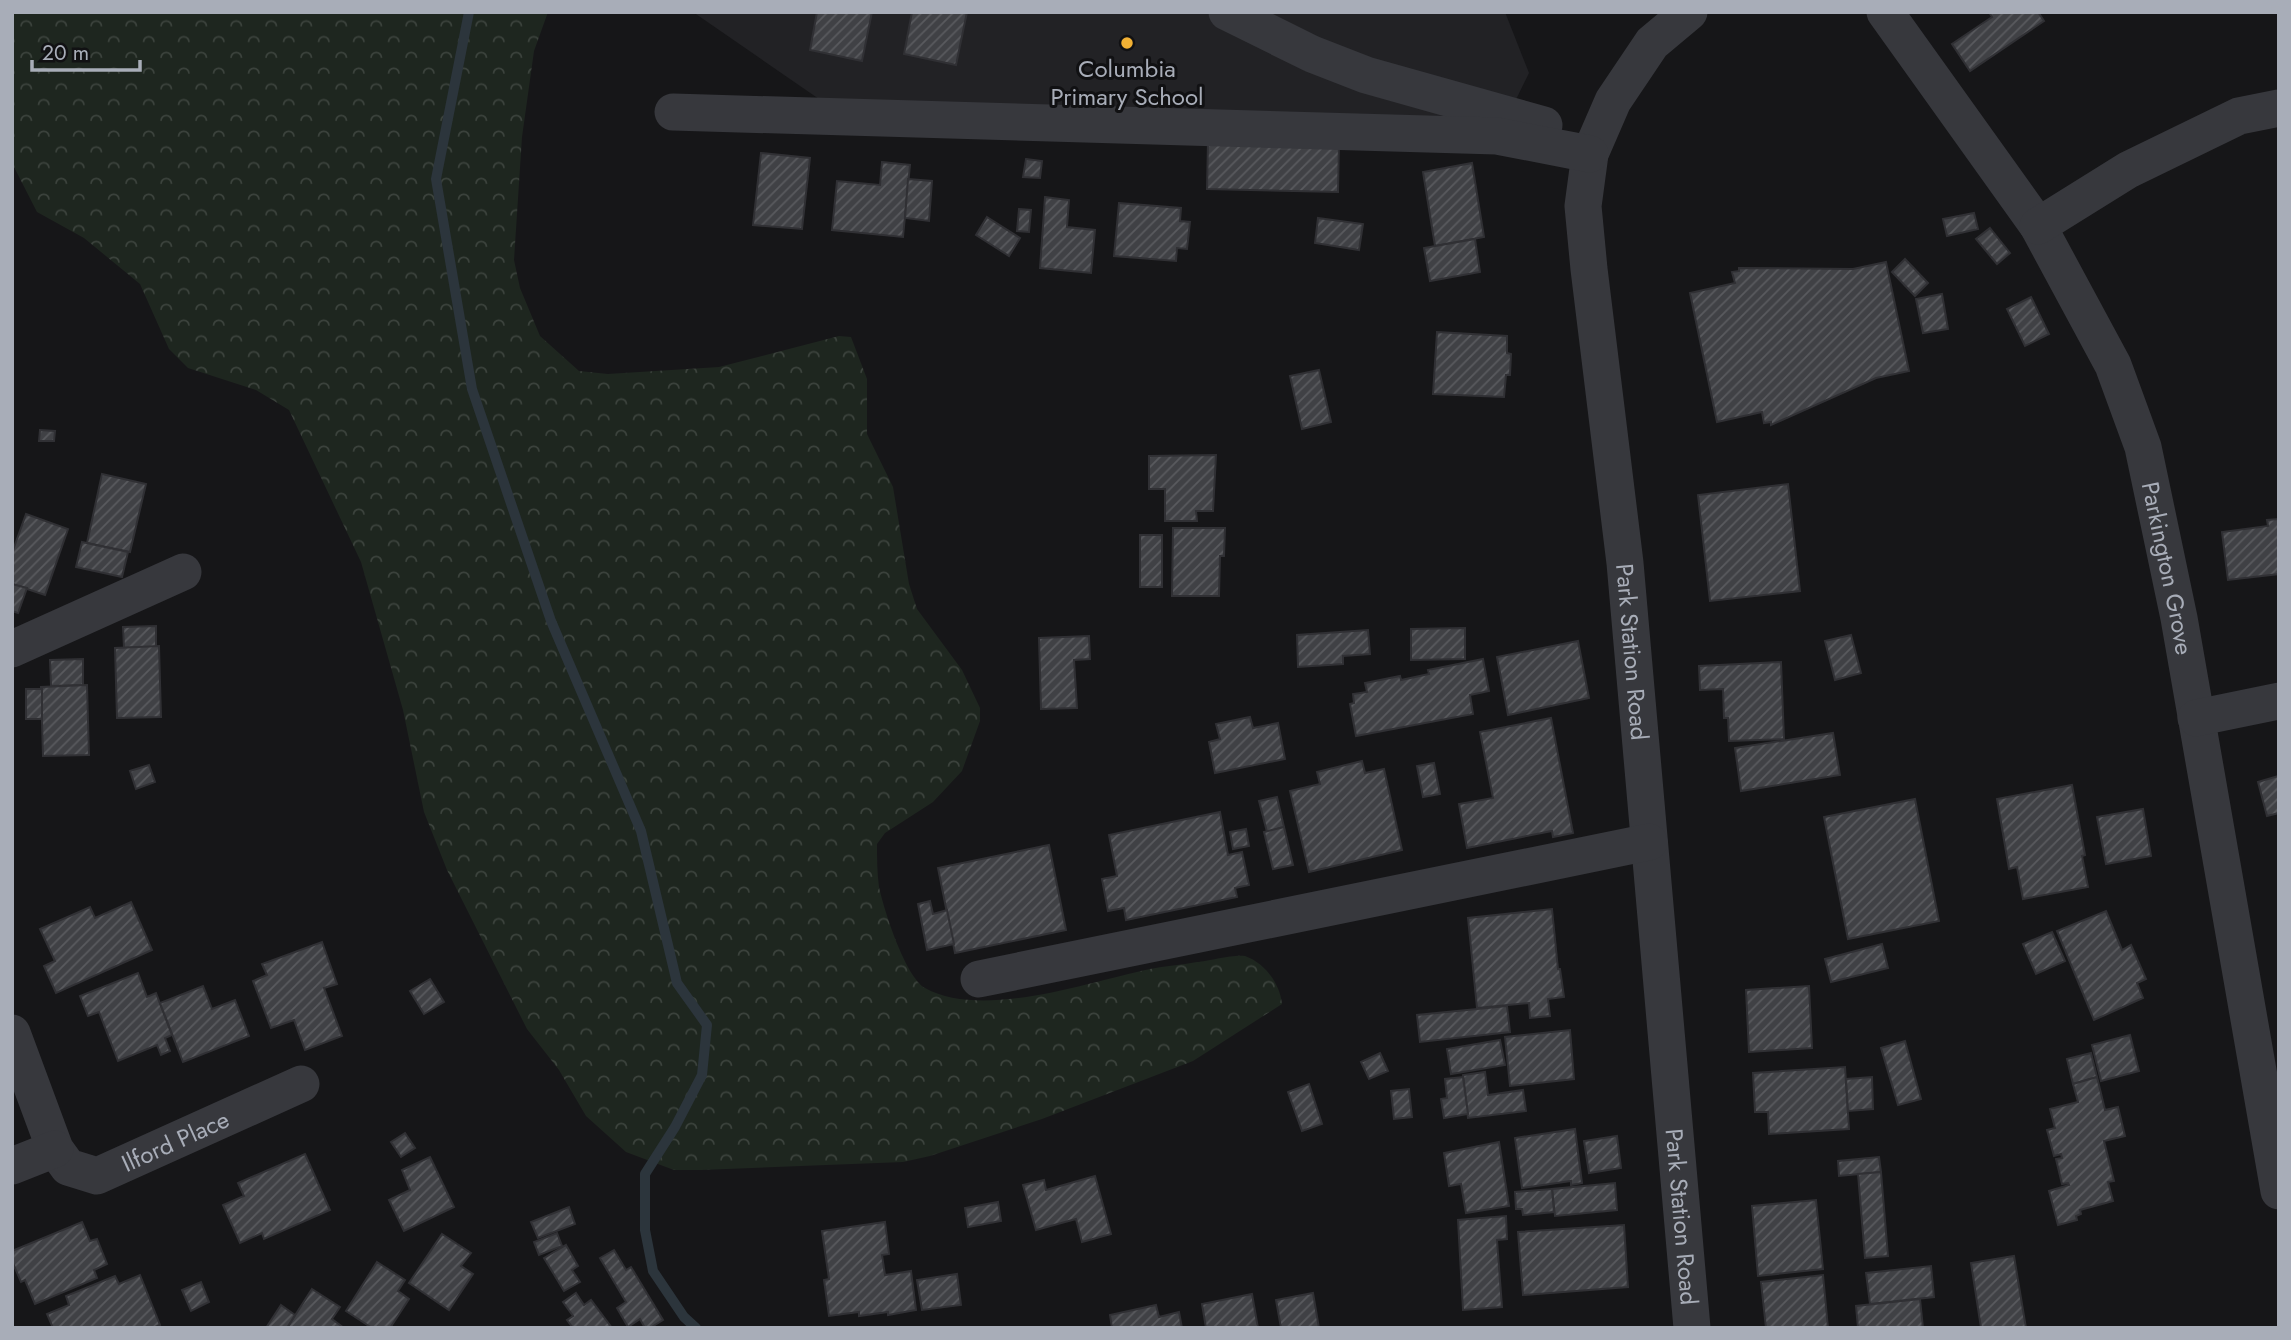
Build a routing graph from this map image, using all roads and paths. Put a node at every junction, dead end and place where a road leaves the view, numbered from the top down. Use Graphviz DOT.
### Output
graph roads {
  1 [pos="1227,12"];
  2 [pos="1689,12"];
  3 [pos="1885,12"];
  4 [pos="2279,107"];
  5 [pos="673,112"];
  6 [pos="1593,147"];
  7 [pos="2038,226"];
  8 [pos="183,572"];
  9 [pos="12,649"];
  10 [pos="2279,701"];
  11 [pos="2196,718"];
  12 [pos="1649,842"];
  13 [pos="979,979"];
  14 [pos="12,1033"];
  15 [pos="301,1084"];
  16 [pos="55,1149"];
  17 [pos="12,1166"];
  18 [pos="2279,1191"];
  19 [pos="1692,1328"];
  1 -- 6 [label="street"];
  2 -- 6 [label="street, Park Station Road"];
  3 -- 7 [label="street, Parkington Grove"];
  4 -- 7 [label="street"];
  5 -- 6 [label="street"];
  6 -- 12 [label="street, Park Station Road"];
  7 -- 11 [label="street, Parkington Grove"];
  8 -- 9 [label="street"];
  10 -- 11 [label="street"];
  11 -- 18 [label="street, Parkington Grove"];
  12 -- 13 [label="street"];
  12 -- 19 [label="street, Park Station Road"];
  14 -- 16 [label="street, Ilford Place"];
  15 -- 16 [label="street, Ilford Place"];
  16 -- 17 [label="street"];
}
